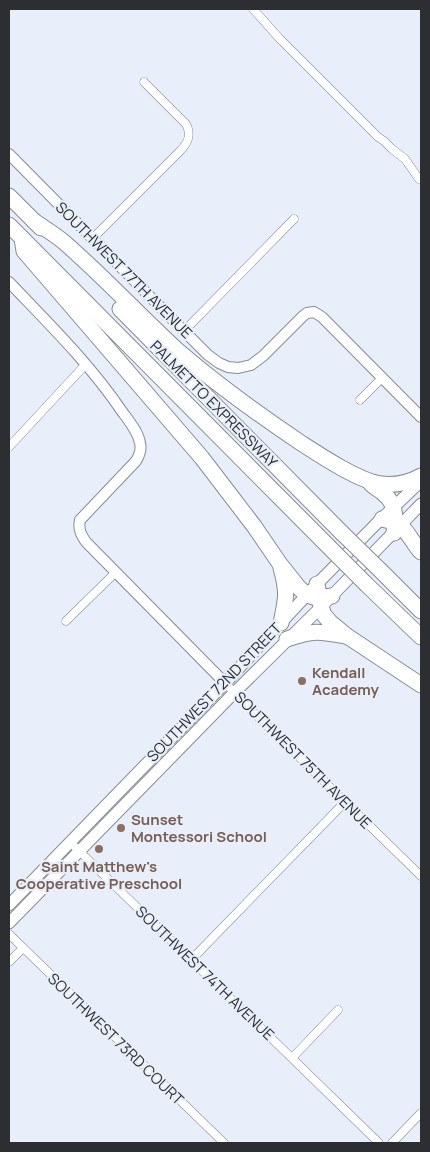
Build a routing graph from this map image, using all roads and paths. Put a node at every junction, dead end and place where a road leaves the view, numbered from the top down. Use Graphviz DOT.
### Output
graph roads {
  1 [pos="254,9"];
  2 [pos="144,82"];
  3 [pos="9,154"];
  4 [pos="420,180"];
  5 [pos="9,196"];
  6 [pos="294,219"];
  7 [pos="34,221"];
  8 [pos="9,225"];
  9 [pos="22,238"];
  10 [pos="92,239"];
  11 [pos="9,282"];
  12 [pos="184,332"];
  13 [pos="86,364"];
  14 [pos="382,378"];
  15 [pos="360,400"];
  16 [pos="421,417"];
  17 [pos="9,447"];
  18 [pos="421,476"];
  19 [pos="368,481"];
  20 [pos="421,481"];
  21 [pos="421,504"];
  22 [pos="393,522"];
  23 [pos="421,552"];
  24 [pos="280,564"];
  25 [pos="116,572"];
  26 [pos="319,596"];
  27 [pos="421,611"];
  28 [pos="66,621"];
  29 [pos="281,623"];
  30 [pos="346,636"];
  31 [pos="421,638"];
  32 [pos="287,640"];
  33 [pos="225,683"];
  34 [pos="421,685"];
  35 [pos="234,693"];
  36 [pos="138,772"];
  37 [pos="148,781"];
  38 [pos="345,802"];
  39 [pos="70,842"];
  40 [pos="80,851"];
  41 [pos="421,876"];
  42 [pos="11,899"];
  43 [pos="9,923"];
  44 [pos="9,934"];
  45 [pos="23,948"];
  46 [pos="191,960"];
  47 [pos="9,962"];
  48 [pos="338,1010"];
  49 [pos="292,1058"];
  50 [pos="421,1113"];
  51 [pos="224,1143"];
  52 [pos="379,1143"];
  53 [pos="392,1143"];
  1 -- 4 [label="street"];
  2 -- 10 [label="street"];
  3 -- 10 [label="street, SOUTHWEST 77TH AVENUE"];
  5 -- 7 [label="highway, PALMETTO EXPRESSWAY"];
  6 -- 12 [label="street"];
  7 -- 19 [label="highway"];
  7 -- 27 [label="highway, PALMETTO EXPRESSWAY, bridge"];
  8 -- 9 [label="highway, PALMETTO EXPRESSWAY"];
  9 -- 24 [label="highway"];
  9 -- 31 [label="highway, PALMETTO EXPRESSWAY, bridge"];
  10 -- 12 [label="street, SOUTHWEST 77TH AVENUE"];
  11 -- 13 [label="street"];
  12 -- 14 [label="street, SOUTHWEST 77TH AVENUE"];
  13 -- 17 [label="street"];
  13 -- 25 [label="street, SOUTHWEST 75TH AVENUE"];
  14 -- 15 [label="street"];
  14 -- 16 [label="street"];
  18 -- 19 [label="highway"];
  19 -- 22 [label="highway"];
  20 -- 22 [label="main road, SOUTHWEST 72ND STREET"];
  21 -- 22 [label="main road, SOUTHWEST 72ND STREET"];
  22 -- 23 [label="highway"];
  22 -- 26 [label="main road, SOUTHWEST 72ND STREET"];
  22 -- 26 [label="main road, SOUTHWEST 72ND STREET"];
  24 -- 26 [label="highway"];
  24 -- 29 [label="highway"];
  25 -- 28 [label="street"];
  25 -- 33 [label="street, SOUTHWEST 75TH AVENUE"];
  26 -- 29 [label="main road, SOUTHWEST 72ND STREET"];
  26 -- 30 [label="highway"];
  26 -- 32 [label="main road, SOUTHWEST 72ND STREET"];
  29 -- 33 [label="main road, SOUTHWEST 72ND STREET"];
  30 -- 32 [label="highway"];
  30 -- 34 [label="highway"];
  32 -- 35 [label="main road, SOUTHWEST 72ND STREET"];
  33 -- 35 [label="street, SOUTHWEST 75TH AVENUE"];
  33 -- 36 [label="main road, SOUTHWEST 72ND STREET"];
  35 -- 37 [label="main road, SOUTHWEST 72ND STREET"];
  35 -- 38 [label="street, SOUTHWEST 75TH AVENUE"];
  36 -- 37 [label="main road"];
  36 -- 39 [label="main road, SOUTHWEST 72ND STREET"];
  37 -- 40 [label="main road, SOUTHWEST 72ND STREET"];
  38 -- 41 [label="street, SOUTHWEST 75TH AVENUE"];
  38 -- 46 [label="street"];
  39 -- 40 [label="street, SOUTHWEST 74TH AVENUE"];
  39 -- 42 [label="main road, SOUTHWEST 72ND STREET"];
  40 -- 43 [label="main road, SOUTHWEST 72ND STREET"];
  40 -- 46 [label="street, SOUTHWEST 74TH AVENUE"];
  44 -- 45 [label="street, SOUTHWEST 73RD COURT"];
  45 -- 47 [label="street"];
  45 -- 51 [label="street, SOUTHWEST 73RD COURT"];
  46 -- 49 [label="street, SOUTHWEST 74TH AVENUE"];
  48 -- 49 [label="street"];
  49 -- 52 [label="street, SOUTHWEST 74TH AVENUE"];
  50 -- 53 [label="street"];
}
